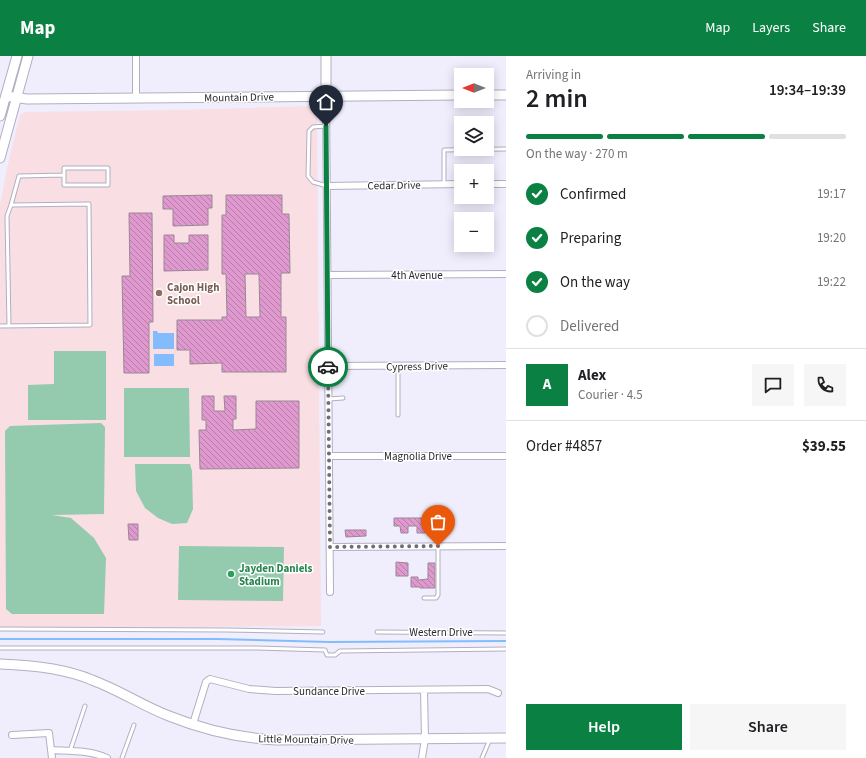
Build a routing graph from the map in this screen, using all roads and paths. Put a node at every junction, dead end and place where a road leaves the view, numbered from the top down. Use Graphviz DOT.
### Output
graph roads {
  1 [pos="18,56"];
  2 [pos="28,56"];
  3 [pos="136,56"];
  4 [pos="326,56"];
  5 [pos="454,95"];
  6 [pos="494,95"];
  7 [pos="506,95"];
  8 [pos="3,96"];
  9 [pos="326,96"];
  10 [pos="17,98"];
  11 [pos="136,98"];
  12 [pos="0,116"];
  13 [pos="326,126"];
  14 [pos="506,149"];
  15 [pos="0,158"];
  16 [pos="64,175"];
  17 [pos="444,184"];
  18 [pos="454,184"];
  19 [pos="494,184"];
  20 [pos="506,184"];
  21 [pos="327,186"];
  22 [pos="11,205"];
  23 [pos="506,274"];
  24 [pos="328,275"];
  25 [pos="0,326"];
  26 [pos="9,326"];
  27 [pos="506,365"];
  28 [pos="328,366"];
  29 [pos="398,366"];
  30 [pos="343,398"];
  31 [pos="329,399"];
  32 [pos="398,414"];
  33 [pos="329,456"];
  34 [pos="506,456"];
  35 [pos="438,546"];
  36 [pos="506,546"];
  37 [pos="330,547"];
  38 [pos="330,592"];
  39 [pos="424,598"];
  40 [pos="0,629"];
  41 [pos="323,632"];
  42 [pos="377,632"];
  43 [pos="506,633"];
  44 [pos="0,648"];
  45 [pos="506,649"];
  46 [pos="0,664"];
  47 [pos="424,690"];
  48 [pos="498,693"];
  49 [pos="85,706"];
  50 [pos="192,724"];
  51 [pos="134,725"];
  52 [pos="12,735"];
  53 [pos="491,738"];
  54 [pos="506,738"];
  55 [pos="425,739"];
  56 [pos="51,750"];
  57 [pos="70,751"];
  58 [pos="52,758"];
  59 [pos="107,758"];
  60 [pos="122,758"];
  61 [pos="422,758"];
  62 [pos="482,758"];
  1 -- 8 [label="main road"];
  2 -- 10 [label="main road"];
  3 -- 11 [label="street"];
  4 -- 9 [label="main road"];
  5 -- 9 [label="main road, Mountain Drive"];
  6 -- 7 [label="main road"];
  8 -- 10 [label="main road, Mountain Drive"];
  8 -- 12 [label="main road"];
  9 -- 11 [label="main road, Mountain Drive"];
  9 -- 13 [label="street"];
  10 -- 11 [label="main road, Mountain Drive"];
  10 -- 15 [label="main road"];
  13 -- 21 [label="street"];
  13 -- 21 [label="lane"];
  14 -- 17 [label="lane"];
  16 -- 16 [label="lane"];
  16 -- 22 [label="lane"];
  17 -- 18 [label="street, Cedar Drive"];
  17 -- 21 [label="street, Cedar Drive"];
  19 -- 20 [label="street"];
  21 -- 24 [label="street"];
  22 -- 26 [label="lane"];
  22 -- 26 [label="lane"];
  23 -- 24 [label="street, 4th Avenue"];
  24 -- 28 [label="street"];
  25 -- 26 [label="lane"];
  27 -- 29 [label="street, Cypress Drive"];
  28 -- 29 [label="street, Cypress Drive"];
  28 -- 31 [label="street"];
  29 -- 32 [label="lane"];
  30 -- 31 [label="lane"];
  31 -- 33 [label="street"];
  33 -- 34 [label="street, Magnolia Drive"];
  33 -- 37 [label="street"];
  35 -- 36 [label="street"];
  35 -- 37 [label="street"];
  35 -- 39 [label="lane"];
  37 -- 38 [label="street"];
  40 -- 41 [label="lane"];
  42 -- 43 [label="lane, Western Drive"];
  44 -- 45 [label="lane"];
  46 -- 50 [label="main road, Little Mountain Drive"];
  47 -- 48 [label="street, Sundance Drive"];
  47 -- 50 [label="street, Sundance Drive"];
  47 -- 55 [label="street"];
  49 -- 57 [label="lane"];
  50 -- 55 [label="main road, Little Mountain Drive"];
  51 -- 60 [label="lane"];
  52 -- 56 [label="street"];
  53 -- 54 [label="main road, Little Mountain Drive"];
  53 -- 55 [label="main road, Little Mountain Drive"];
  53 -- 62 [label="lane"];
  55 -- 61 [label="street"];
  56 -- 57 [label="street"];
  56 -- 58 [label="street"];
  57 -- 59 [label="street"];
}
